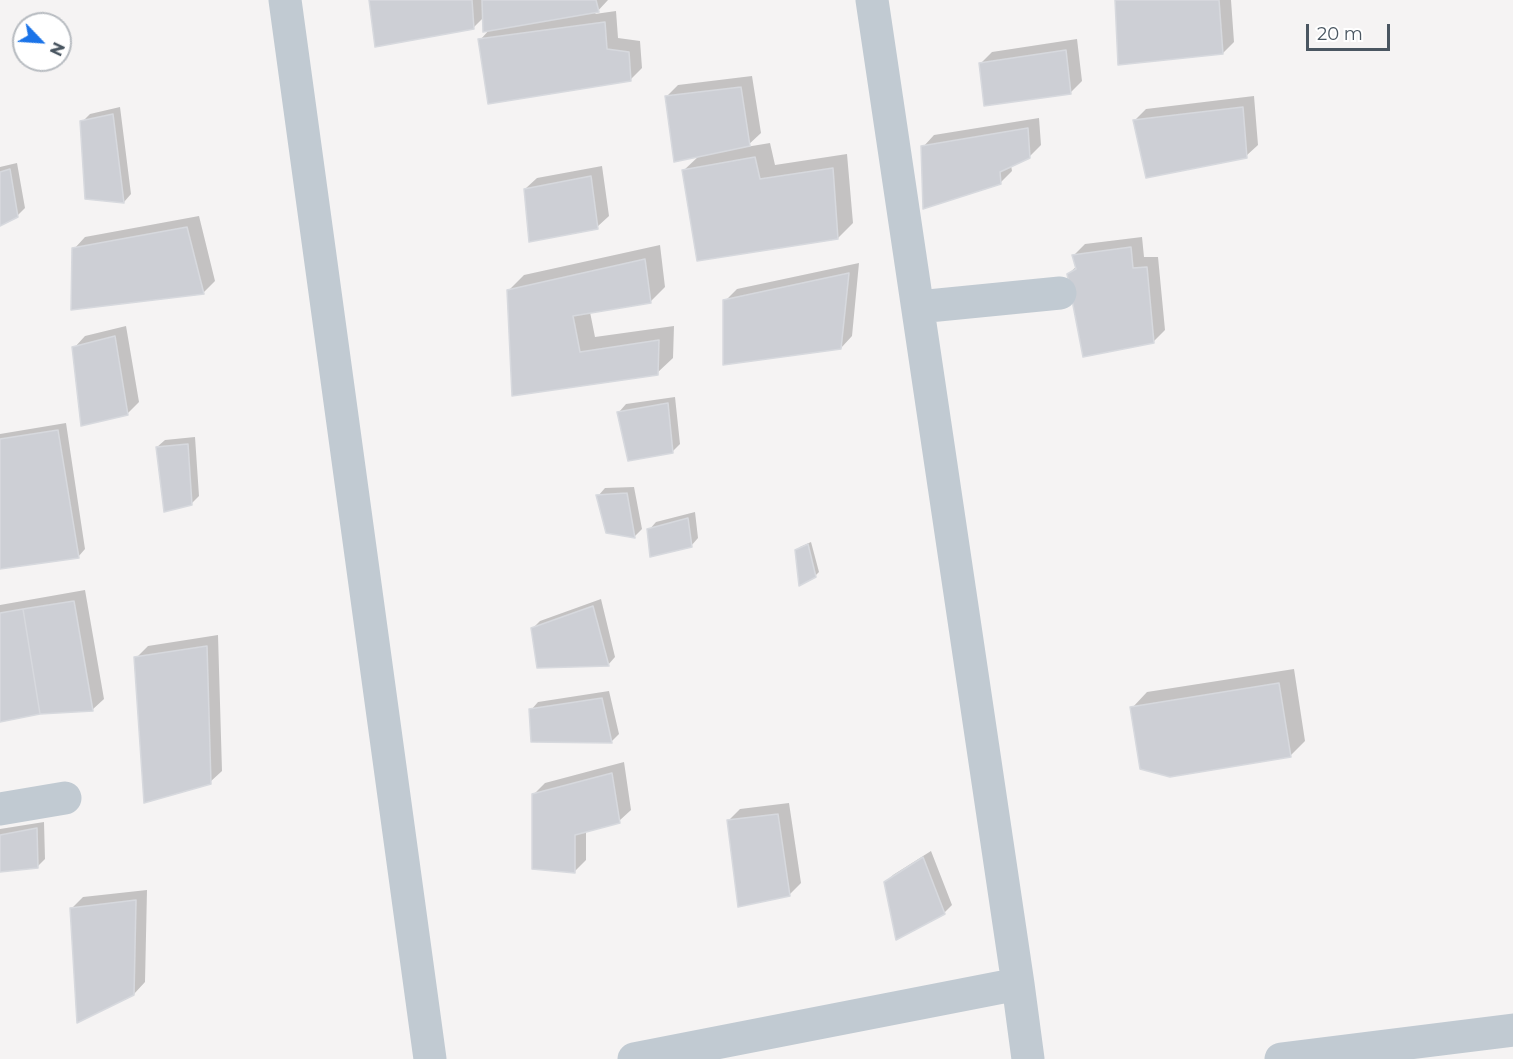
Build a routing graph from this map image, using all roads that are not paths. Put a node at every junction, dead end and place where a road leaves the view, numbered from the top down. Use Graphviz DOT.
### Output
graph roads {
  1 [pos="285,0"];
  2 [pos="872,0"];
  3 [pos="1060,293"];
  4 [pos="918,307"];
  5 [pos="65,798"];
  6 [pos="0,809"];
  7 [pos="1018,984"];
  8 [pos="1513,1030"];
  9 [pos="430,1059"];
  10 [pos="634,1059"];
  11 [pos="1028,1059"];
  12 [pos="1281,1059"];
  1 -- 9 [label="street"];
  2 -- 4 [label="street"];
  3 -- 4 [label="street"];
  4 -- 7 [label="street"];
  5 -- 6 [label="street"];
  7 -- 10 [label="street"];
  7 -- 11 [label="street"];
  8 -- 12 [label="street"];
}
